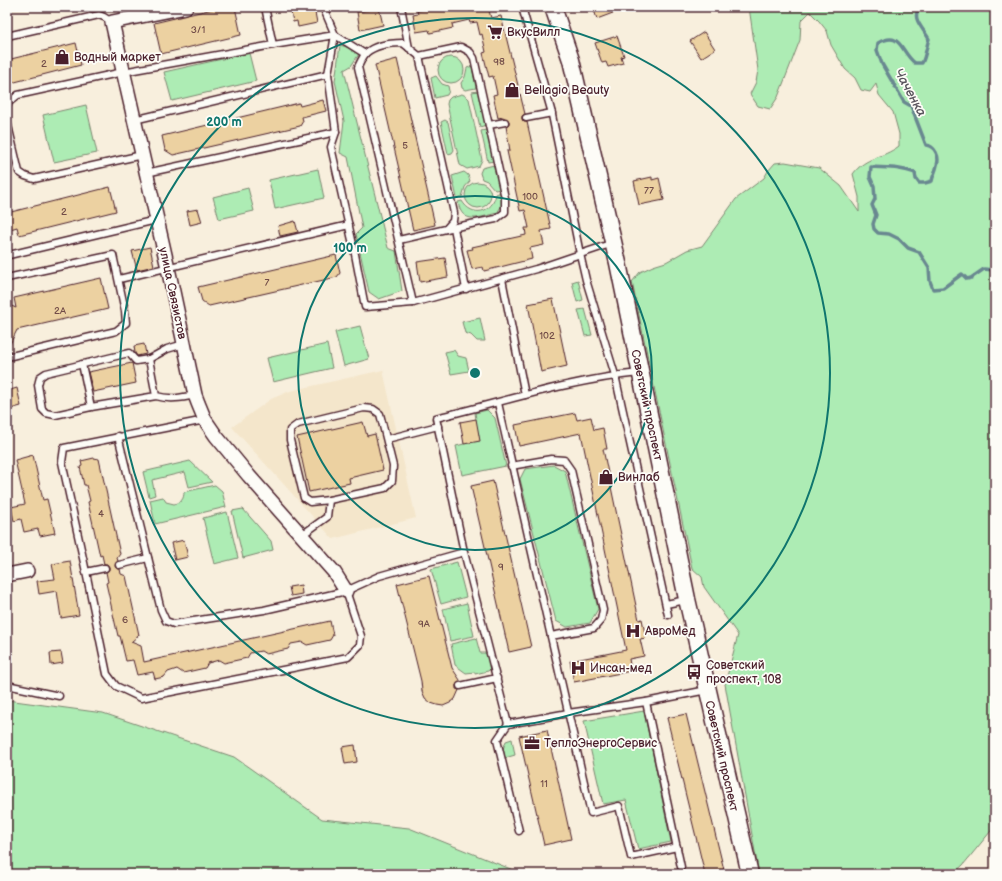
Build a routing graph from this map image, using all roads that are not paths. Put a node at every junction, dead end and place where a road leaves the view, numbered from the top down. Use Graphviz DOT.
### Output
graph roads {
  1 [pos="186,7"];
  2 [pos="266,7"];
  3 [pos="323,7"];
  4 [pos="401,7"];
  5 [pos="522,7"];
  6 [pos="553,7"];
  7 [pos="112,22"];
  8 [pos="335,35"];
  9 [pos="7,36"];
  10 [pos="273,45"];
  11 [pos="409,48"];
  12 [pos="365,54"];
  13 [pos="419,56"];
  14 [pos="123,72"];
  15 [pos="328,74"];
  16 [pos="7,105"];
  17 [pos="552,112"];
  18 [pos="526,118"];
  19 [pos="134,120"];
  20 [pos="7,121"];
  21 [pos="505,122"];
  22 [pos="489,125"];
  23 [pos="336,132"];
  24 [pos="142,156"];
  25 [pos="146,173"];
  26 [pos="156,220"];
  27 [pos="349,225"];
  28 [pos="454,228"];
  29 [pos="446,229"];
  30 [pos="399,240"];
  31 [pos="613,243"];
  32 [pos="7,254"];
  33 [pos="580,254"];
  34 [pos="168,268"];
  35 [pos="7,278"];
  36 [pos="119,279"];
  37 [pos="502,279"];
  38 [pos="466,289"];
  39 [pos="413,304"];
  40 [pos="184,344"];
  41 [pos="7,357"];
  42 [pos="149,359"];
  43 [pos="82,364"];
  44 [pos="640,373"];
  45 [pos="615,375"];
  46 [pos="195,395"];
  47 [pos="525,395"];
  48 [pos="156,396"];
  49 [pos="498,403"];
  50 [pos="91,407"];
  51 [pos="205,420"];
  52 [pos="438,426"];
  53 [pos="118,436"];
  54 [pos="387,439"];
  55 [pos="512,466"];
  56 [pos="329,500"];
  57 [pos="302,536"];
  58 [pos="464,552"];
  59 [pos="148,558"];
  60 [pos="118,565"];
  61 [pos="105,568"];
  62 [pos="27,571"];
  63 [pos="86,572"];
  64 [pos="7,575"];
  65 [pos="346,591"];
  66 [pos="687,599"];
  67 [pos="666,604"];
  68 [pos="668,616"];
  69 [pos="551,636"];
  70 [pos="497,678"];
  71 [pos="7,685"];
  72 [pos="460,686"];
  73 [pos="707,690"];
  74 [pos="59,696"];
  75 [pos="646,702"];
  76 [pos="568,713"];
  77 [pos="508,724"];
  78 [pos="519,830"];
  79 [pos="677,847"];
  80 [pos="681,867"];
  81 [pos="750,874"];
  1 -- 7 [label="street"];
  2 -- 10 [label="lane"];
  3 -- 8 [label="lane"];
  4 -- 11 [label="lane"];
  5 -- 17 [label="lane"];
  6 -- 31 [label="street, Советский проспект"];
  7 -- 9 [label="lane"];
  7 -- 14 [label="street, улица Связистов"];
  8 -- 10 [label="lane"];
  8 -- 12 [label="lane"];
  8 -- 15 [label="lane"];
  10 -- 14 [label="lane"];
  11 -- 12 [label="lane"];
  11 -- 13 [label="lane"];
  12 -- 30 [label="lane"];
  13 -- 22 [label="lane"];
  13 -- 29 [label="lane"];
  14 -- 16 [label="lane"];
  14 -- 19 [label="street, улица Связистов"];
  15 -- 19 [label="lane"];
  15 -- 23 [label="lane"];
  17 -- 18 [label="lane"];
  17 -- 33 [label="lane"];
  19 -- 24 [label="street, улица Связистов"];
  20 -- 24 [label="lane"];
  21 -- 22 [label="lane"];
  22 -- 28 [label="lane"];
  23 -- 25 [label="lane"];
  23 -- 27 [label="lane"];
  24 -- 25 [label="street, улица Связистов"];
  25 -- 26 [label="street, улица Связистов"];
  26 -- 32 [label="lane"];
  26 -- 34 [label="street, улица Связистов"];
  27 -- 34 [label="lane"];
  27 -- 39 [label="lane"];
  28 -- 29 [label="lane"];
  28 -- 38 [label="lane"];
  29 -- 30 [label="lane"];
  30 -- 39 [label="lane"];
  31 -- 33 [label="lane"];
  31 -- 44 [label="street, Советский проспект"];
  33 -- 37 [label="lane"];
  33 -- 45 [label="lane"];
  34 -- 36 [label="lane"];
  34 -- 40 [label="street, улица Связистов"];
  35 -- 36 [label="lane"];
  36 -- 41 [label="lane"];
  37 -- 38 [label="lane"];
  37 -- 47 [label="lane"];
  38 -- 39 [label="lane"];
  40 -- 42 [label="lane"];
  40 -- 46 [label="street, улица Связистов"];
  42 -- 43 [label="lane"];
  42 -- 48 [label="lane"];
  43 -- 50 [label="lane"];
  43 -- 50 [label="lane"];
  44 -- 45 [label="lane"];
  44 -- 66 [label="street, Советский проспект"];
  45 -- 47 [label="lane"];
  45 -- 67 [label="lane"];
  46 -- 48 [label="lane"];
  46 -- 51 [label="street, улица Связистов"];
  47 -- 49 [label="lane"];
  48 -- 50 [label="lane"];
  49 -- 52 [label="lane"];
  49 -- 55 [label="lane"];
  51 -- 53 [label="lane"];
  51 -- 57 [label="street, улица Связистов"];
  52 -- 54 [label="lane"];
  52 -- 58 [label="lane"];
  53 -- 59 [label="lane"];
  53 -- 63 [label="lane"];
  54 -- 56 [label="lane"];
  54 -- 56 [label="lane"];
  55 -- 69 [label="lane"];
  55 -- 69 [label="lane"];
  56 -- 57 [label="lane"];
  57 -- 65 [label="street, улица Связистов"];
  58 -- 65 [label="lane"];
  58 -- 70 [label="lane"];
  59 -- 60 [label="lane"];
  59 -- 65 [label="lane"];
  61 -- 63 [label="lane"];
  62 -- 64 [label="street"];
  63 -- 65 [label="lane"];
  66 -- 67 [label="lane"];
  66 -- 73 [label="street, Советский проспект"];
  67 -- 68 [label="lane"];
  69 -- 76 [label="lane"];
  70 -- 72 [label="lane"];
  70 -- 77 [label="lane"];
  71 -- 74 [label="lane"];
  73 -- 75 [label="lane"];
  73 -- 81 [label="street, Советский проспект"];
  75 -- 76 [label="lane"];
  75 -- 79 [label="lane"];
  76 -- 77 [label="lane"];
  76 -- 79 [label="lane"];
  77 -- 78 [label="lane"];
  79 -- 80 [label="lane"];
}
